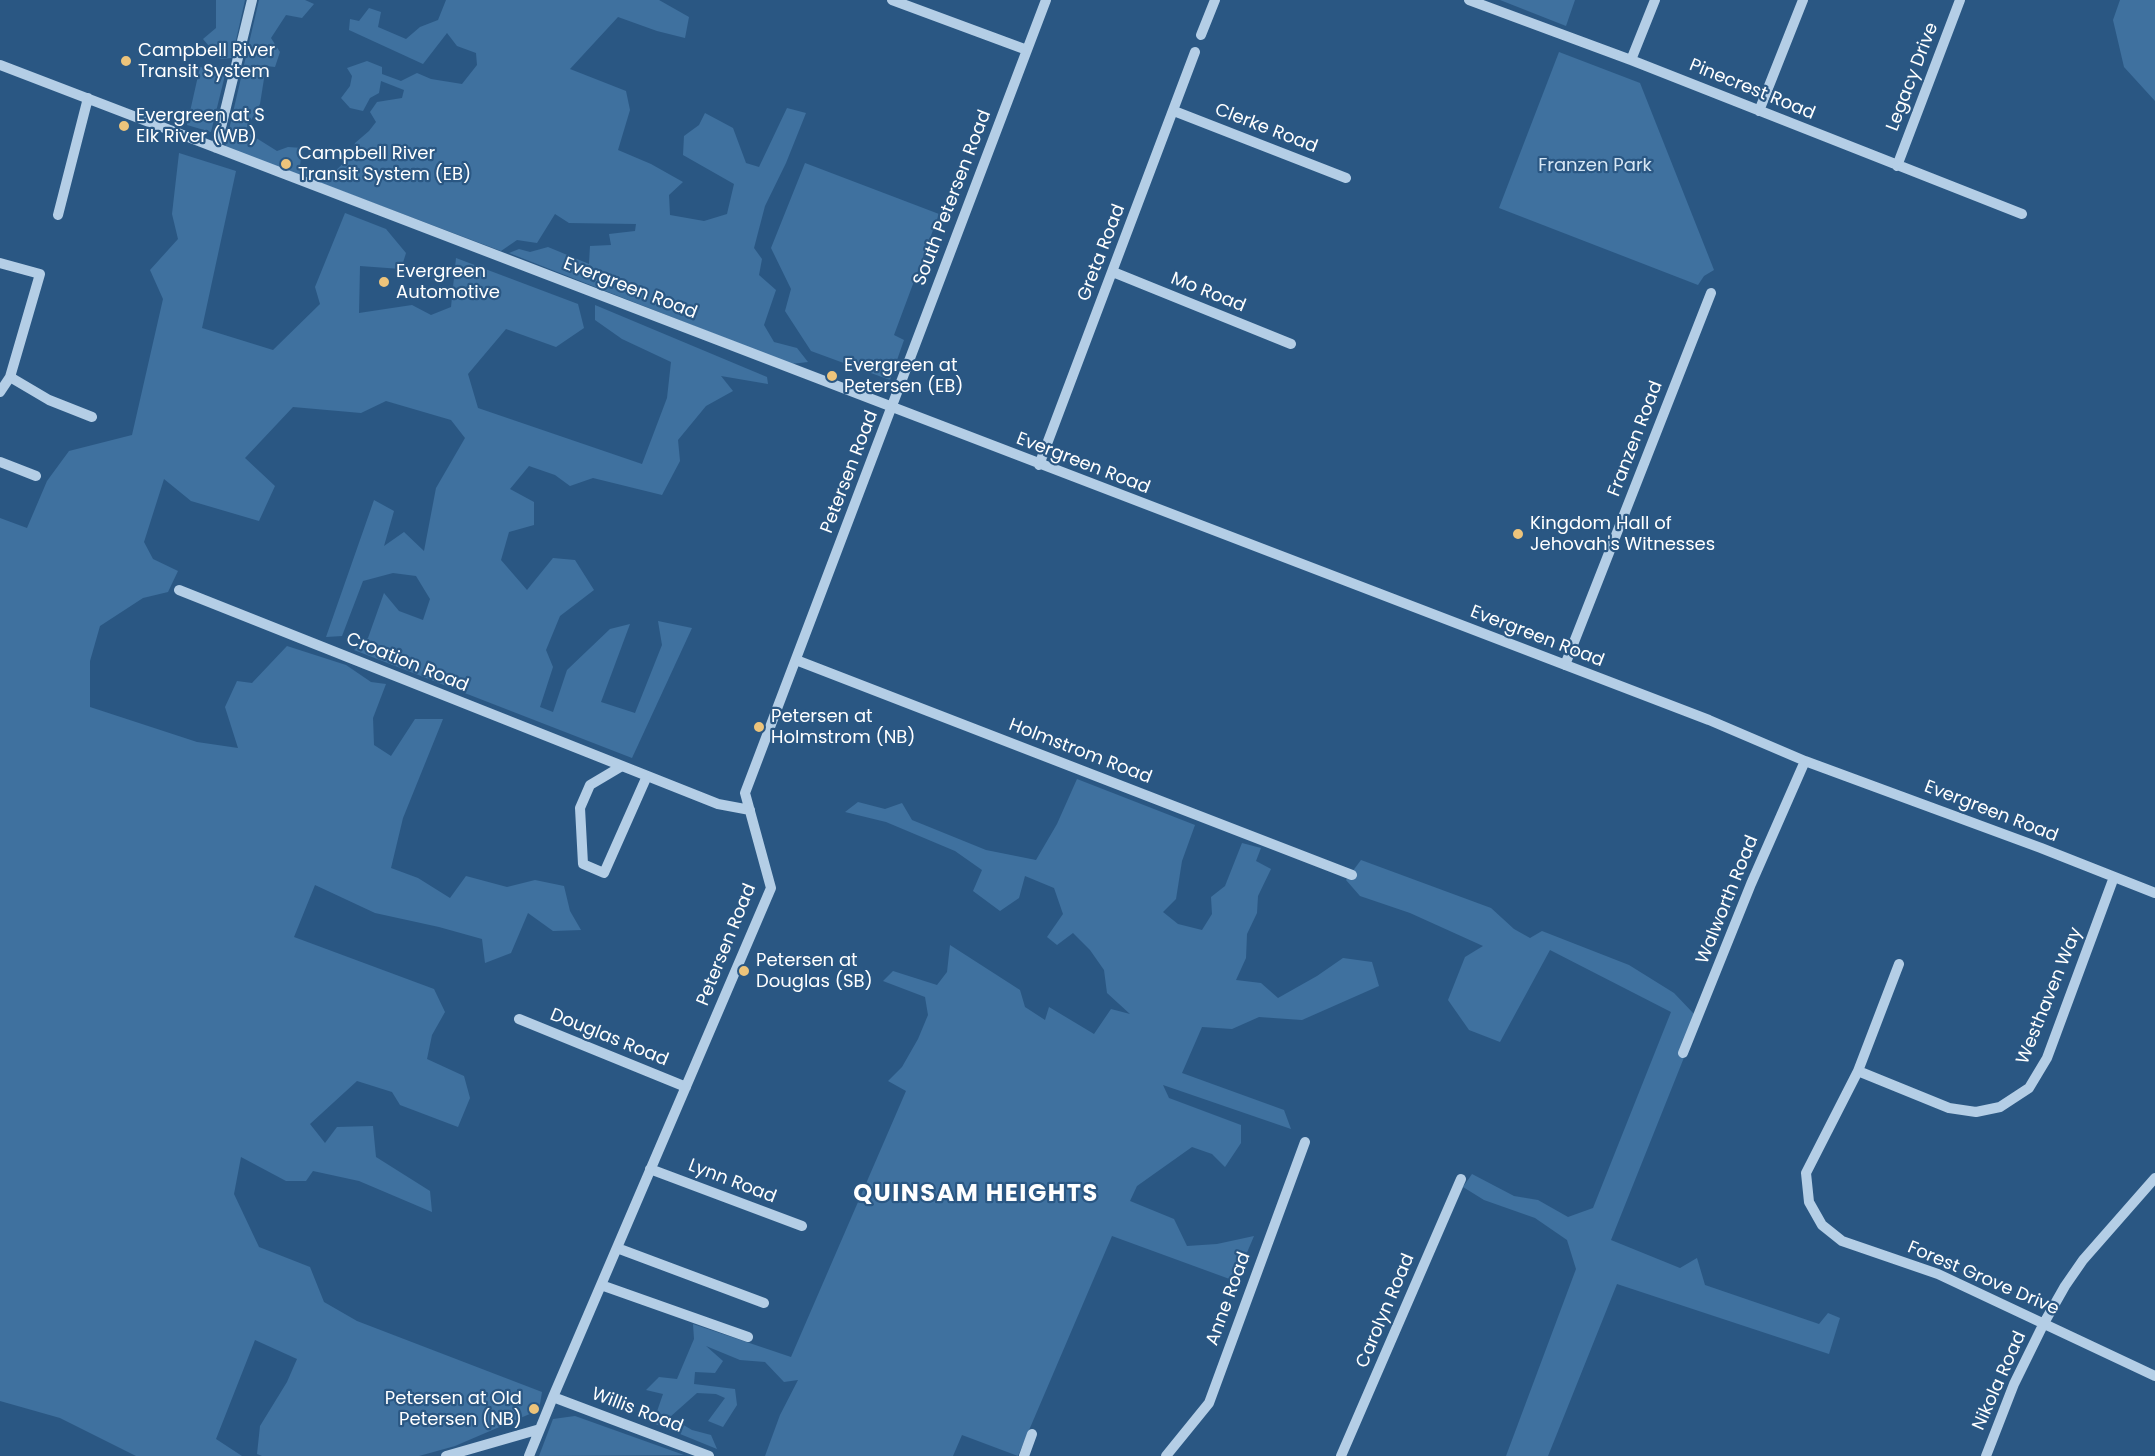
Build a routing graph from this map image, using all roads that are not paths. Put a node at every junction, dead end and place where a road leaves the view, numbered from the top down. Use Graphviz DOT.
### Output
graph roads {
  1 [pos="252,0"];
  2 [pos="892,0"];
  3 [pos="1046,0"];
  4 [pos="1215,0"];
  5 [pos="1468,0"];
  6 [pos="1654,0"];
  7 [pos="1803,0"];
  8 [pos="1960,0"];
  9 [pos="1201,35"];
  10 [pos="1027,50"];
  11 [pos="1195,52"];
  12 [pos="1631,60"];
  13 [pos="0,65"];
  14 [pos="88,98"];
  15 [pos="1174,111"];
  16 [pos="1760,111"];
  17 [pos="216,148"];
  18 [pos="1898,166"];
  19 [pos="1346,178"];
  20 [pos="58,214"];
  21 [pos="2022,214"];
  22 [pos="0,264"];
  23 [pos="1113,272"];
  24 [pos="1711,292"];
  25 [pos="1291,344"];
  26 [pos="10,377"];
  27 [pos="0,392"];
  28 [pos="892,407"];
  29 [pos="92,417"];
  30 [pos="0,462"];
  31 [pos="1039,465"];
  32 [pos="36,476"];
  33 [pos="179,590"];
  34 [pos="796,660"];
  35 [pos="1565,665"];
  36 [pos="1805,761"];
  37 [pos="622,766"];
  38 [pos="647,776"];
  39 [pos="750,810"];
  40 [pos="1352,875"];
  41 [pos="2114,877"];
  42 [pos="2155,893"];
  43 [pos="1899,964"];
  44 [pos="519,1019"];
  45 [pos="1683,1053"];
  46 [pos="1858,1071"];
  47 [pos="686,1087"];
  48 [pos="1305,1142"];
  49 [pos="650,1169"];
  50 [pos="2155,1178"];
  51 [pos="1461,1179"];
  52 [pos="802,1226"];
  53 [pos="617,1248"];
  54 [pos="601,1285"];
  55 [pos="764,1303"];
  56 [pos="2044,1323"];
  57 [pos="748,1337"];
  58 [pos="2155,1376"];
  59 [pos="553,1397"];
  60 [pos="540,1429"];
  61 [pos="1032,1434"];
  62 [pos="446,1456"];
  63 [pos="529,1456"];
  64 [pos="710,1456"];
  65 [pos="1024,1456"];
  66 [pos="1166,1456"];
  67 [pos="1341,1456"];
  68 [pos="1986,1456"];
  1 -- 17 [label="street"];
  2 -- 10 [label="street"];
  3 -- 10 [label="street, South Petersen Road"];
  4 -- 9 [label="street"];
  5 -- 12 [label="street, Pinecrest Road"];
  6 -- 12 [label="street"];
  7 -- 16 [label="street"];
  8 -- 18 [label="street, Legacy Drive"];
  10 -- 28 [label="street, South Petersen Road"];
  11 -- 15 [label="street, Greta Road"];
  12 -- 16 [label="street, Pinecrest Road"];
  13 -- 14 [label="street, Evergreen Road"];
  14 -- 17 [label="street, Evergreen Road"];
  14 -- 20 [label="street"];
  15 -- 19 [label="street, Clerke Road"];
  15 -- 23 [label="street, Greta Road"];
  16 -- 18 [label="street, Pinecrest Road"];
  17 -- 28 [label="street, Evergreen Road"];
  18 -- 21 [label="street, Pinecrest Road"];
  22 -- 26 [label="street"];
  23 -- 25 [label="street, Mo Road"];
  23 -- 31 [label="street, Greta Road"];
  24 -- 35 [label="street, Franzen Road"];
  26 -- 27 [label="street"];
  26 -- 29 [label="street"];
  28 -- 31 [label="street, Evergreen Road"];
  28 -- 34 [label="street, Petersen Road"];
  30 -- 32 [label="street"];
  31 -- 35 [label="street, Evergreen Road"];
  33 -- 37 [label="street, Croation Road"];
  34 -- 39 [label="street, Petersen Road"];
  34 -- 40 [label="street, Holmstrom Road"];
  35 -- 36 [label="street, Evergreen Road"];
  36 -- 41 [label="street, Evergreen Road"];
  36 -- 45 [label="street, Walworth Road"];
  37 -- 38 [label="street, Croation Road"];
  37 -- 38 [label="street"];
  38 -- 39 [label="street, Croation Road"];
  39 -- 47 [label="street, Petersen Road"];
  41 -- 42 [label="street, Evergreen Road"];
  41 -- 46 [label="street, Westhaven Way"];
  43 -- 46 [label="street, Forest Grove Drive"];
  44 -- 47 [label="street, Douglas Road"];
  46 -- 56 [label="street, Forest Grove Drive"];
  47 -- 49 [label="street, Petersen Road"];
  48 -- 66 [label="street, Anne Road"];
  49 -- 52 [label="street, Lynn Road"];
  49 -- 53 [label="street, Petersen Road"];
  50 -- 56 [label="street, Nikola Road"];
  51 -- 67 [label="street, Carolyn Road"];
  53 -- 54 [label="street, Petersen Road"];
  53 -- 55 [label="street"];
  54 -- 57 [label="street"];
  54 -- 59 [label="street, Petersen Road"];
  56 -- 58 [label="street, Forest Grove Drive"];
  56 -- 68 [label="street, Nikola Road"];
  59 -- 60 [label="street, Petersen Road"];
  59 -- 64 [label="street, Willis Road"];
  60 -- 62 [label="street"];
  60 -- 63 [label="street, Petersen Road"];
  61 -- 65 [label="street"];
}
